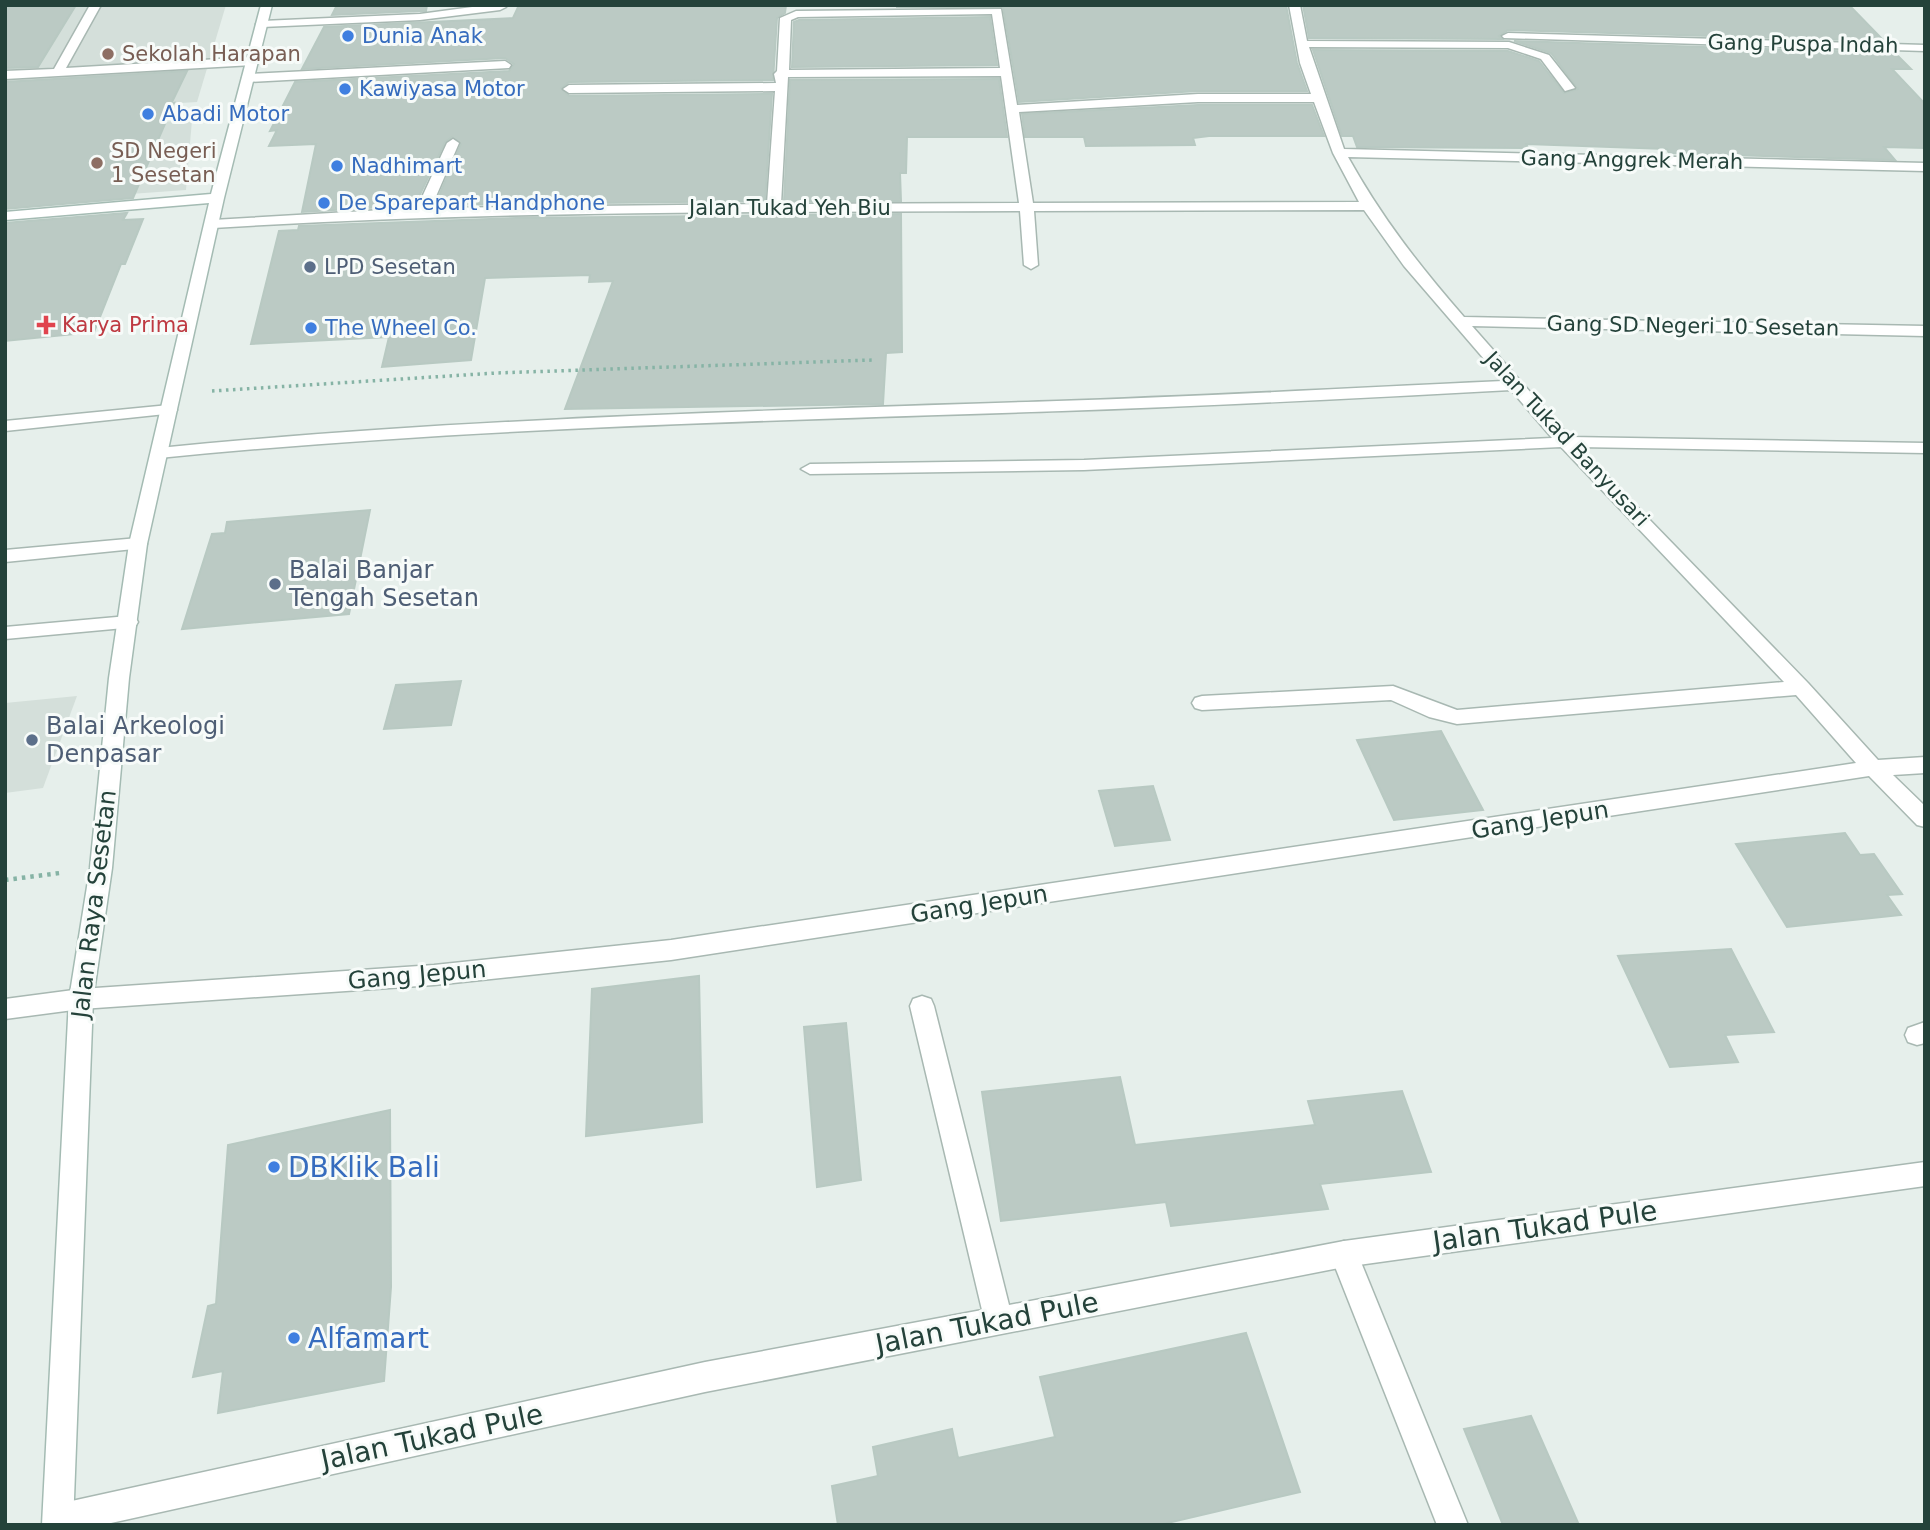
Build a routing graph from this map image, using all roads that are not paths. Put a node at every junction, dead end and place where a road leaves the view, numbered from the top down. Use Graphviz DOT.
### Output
graph roads {
  1 [pos="96,5"];
  2 [pos="1294,5"];
  3 [pos="500,7"];
  4 [pos="264,15"];
  5 [pos="1327,31"];
  6 [pos="1439,34"];
  7 [pos="1306,35"];
  8 [pos="1508,36"];
  9 [pos="1925,48"];
  10 [pos="505,65"];
  11 [pos="251,70"];
  12 [pos="58,72"];
  13 [pos="1006,72"];
  14 [pos="5,75"];
  15 [pos="780,81"];
  16 [pos="1569,88"];
  17 [pos="569,89"];
  18 [pos="1319,98"];
  19 [pos="1012,108"];
  20 [pos="453,143"];
  21 [pos="1339,153"];
  22 [pos="1925,167"];
  23 [pos="217,198"];
  24 [pos="1368,206"];
  25 [pos="774,207"];
  26 [pos="1027,208"];
  27 [pos="422,212"];
  28 [pos="5,216"];
  29 [pos="213,224"];
  30 [pos="1031,265"];
  31 [pos="1461,321"];
  32 [pos="1925,331"];
  33 [pos="1514,385"];
  34 [pos="171,402"];
  35 [pos="5,426"];
  36 [pos="1565,442"];
  37 [pos="1925,448"];
  38 [pos="159,453"];
  39 [pos="810,469"];
  40 [pos="138,544"];
  41 [pos="5,556"];
  42 [pos="128,622"];
  43 [pos="5,633"];
  44 [pos="1801,688"];
  45 [pos="1202,702"];
  46 [pos="1925,765"];
  47 [pos="1873,768"];
  48 [pos="1925,819"];
  49 [pos="81,999"];
  50 [pos="922,1006"];
  51 [pos="5,1009"];
  52 [pos="1925,1174"];
  53 [pos="1343,1254"];
  54 [pos="999,1321"];
  55 [pos="57,1522"];
  56 [pos="1453,1525"];
  1 -- 12 [label="street"];
  2 -- 7 [label="street, Jalan Tukad Banyusari"];
  3 -- 4 [label="street"];
  4 -- 11 [label="street, Jalan Raya Sesetan"];
  5 -- 6 [label="street"];
  7 -- 16 [label="street"];
  7 -- 18 [label="street, Jalan Tukad Banyusari"];
  8 -- 9 [label="street, Gang Puspa Indah"];
  10 -- 11 [label="street"];
  11 -- 12 [label="street"];
  11 -- 23 [label="street, Jalan Raya Sesetan"];
  12 -- 14 [label="street"];
  13 -- 15 [label="street"];
  13 -- 15 [label="street"];
  13 -- 19 [label="street"];
  15 -- 17 [label="street"];
  15 -- 25 [label="street"];
  18 -- 19 [label="street"];
  18 -- 21 [label="street, Jalan Tukad Banyusari"];
  19 -- 26 [label="street"];
  20 -- 27 [label="street"];
  21 -- 22 [label="street, Gang Anggrek Merah"];
  21 -- 24 [label="street, Jalan Tukad Banyusari"];
  23 -- 28 [label="street"];
  23 -- 29 [label="street, Jalan Raya Sesetan"];
  24 -- 26 [label="street, Jalan Tukad Yeh Biu"];
  24 -- 31 [label="street, Jalan Tukad Banyusari"];
  25 -- 26 [label="street, Jalan Tukad Yeh Biu"];
  25 -- 27 [label="street, Jalan Tukad Yeh Biu"];
  26 -- 30 [label="street"];
  27 -- 29 [label="street, Jalan Tukad Yeh Biu"];
  29 -- 34 [label="street, Jalan Raya Sesetan"];
  31 -- 32 [label="street, Gang SD Negeri 10 Sesetan"];
  31 -- 33 [label="street, Jalan Tukad Banyusari"];
  33 -- 36 [label="street, Jalan Tukad Banyusari"];
  33 -- 38 [label="street"];
  34 -- 35 [label="street"];
  34 -- 38 [label="street, Jalan Raya Sesetan"];
  36 -- 37 [label="street"];
  36 -- 39 [label="street"];
  36 -- 44 [label="street, Jalan Tukad Banyusari"];
  38 -- 40 [label="street, Jalan Raya Sesetan"];
  40 -- 41 [label="street"];
  40 -- 42 [label="street, Jalan Raya Sesetan"];
  42 -- 43 [label="street"];
  42 -- 49 [label="street, Jalan Raya Sesetan"];
  44 -- 45 [label="street"];
  44 -- 47 [label="street, Jalan Tukad Banyusari"];
  46 -- 47 [label="street, Gang Jepun"];
  47 -- 48 [label="street, Jalan Tukad Banyusari"];
  47 -- 49 [label="street, Gang Jepun"];
  49 -- 51 [label="street, Gang Jepun"];
  49 -- 55 [label="street, Jalan Raya Sesetan"];
  50 -- 54 [label="street"];
  52 -- 53 [label="street, Jalan Tukad Pule"];
  53 -- 54 [label="street, Jalan Tukad Pule"];
  53 -- 56 [label="street"];
  54 -- 55 [label="street, Jalan Tukad Pule"];
}
